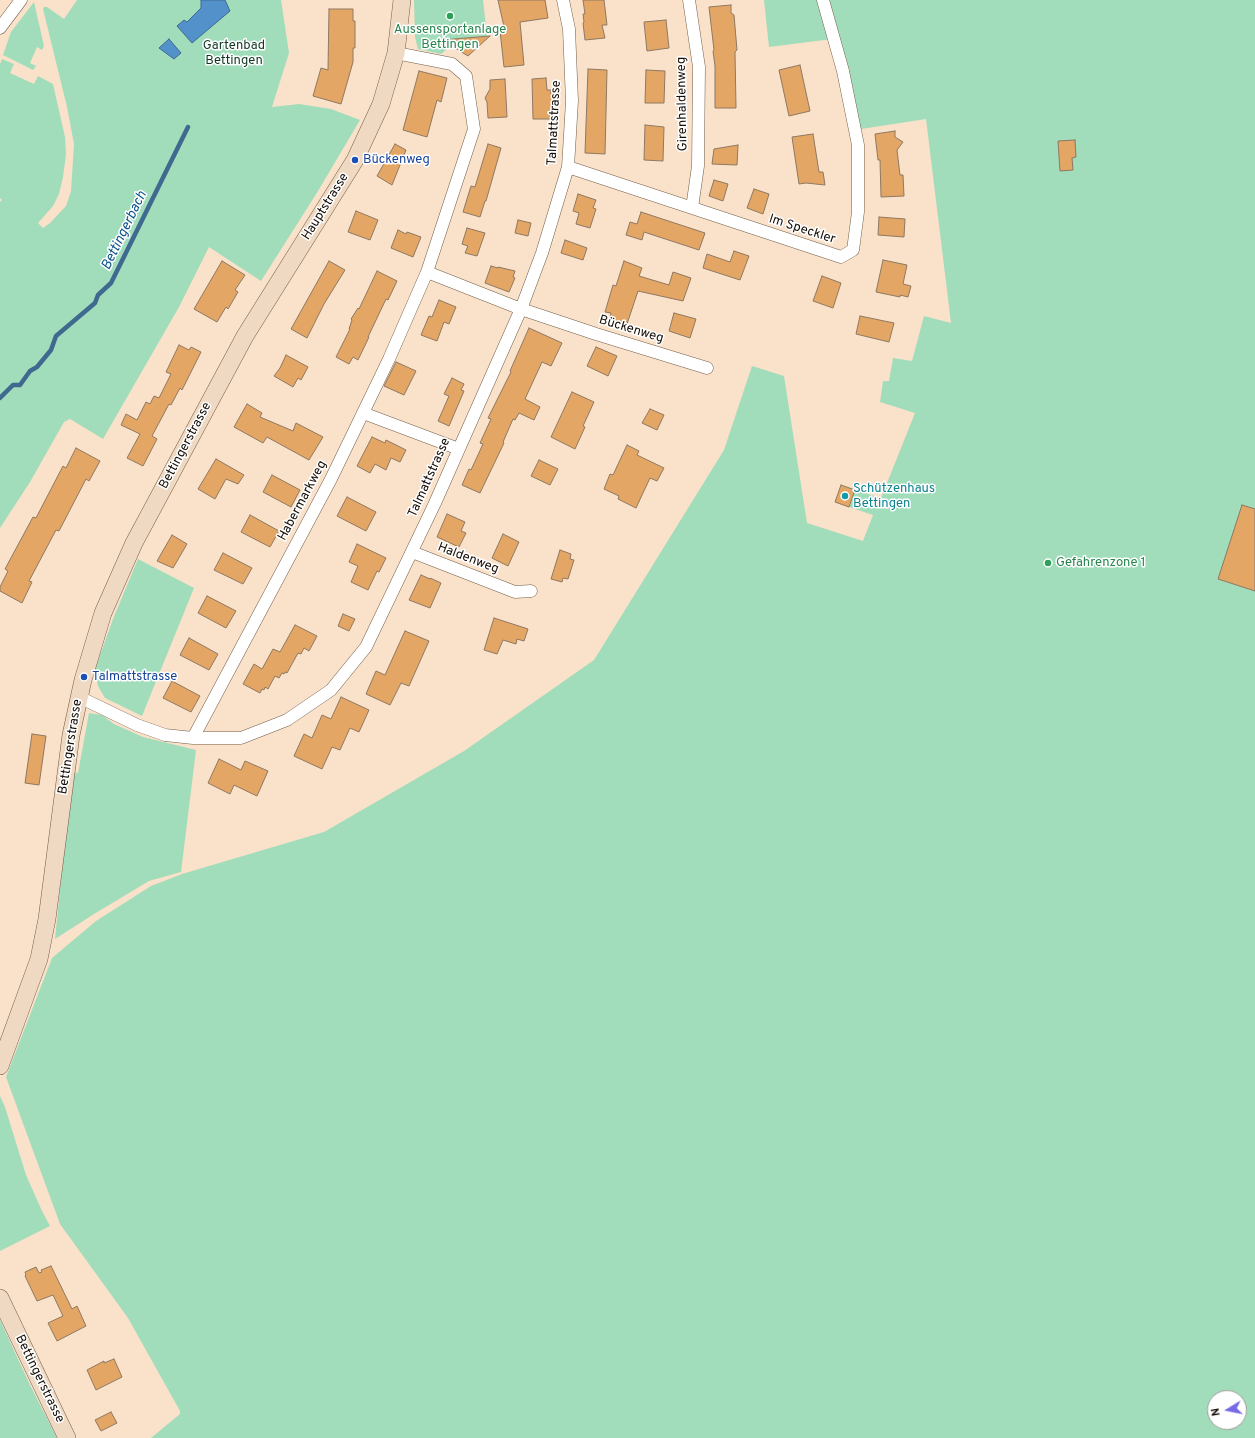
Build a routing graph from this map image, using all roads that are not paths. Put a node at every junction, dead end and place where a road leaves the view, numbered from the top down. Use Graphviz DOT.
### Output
graph roads {
  1 [pos="20,0"];
  2 [pos="402,0"];
  3 [pos="562,0"];
  4 [pos="689,0"];
  5 [pos="823,0"];
  6 [pos="0,28"];
  7 [pos="396,53"];
  8 [pos="568,168"];
  9 [pos="692,208"];
  10 [pos="427,272"];
  11 [pos="521,309"];
  12 [pos="246,336"];
  13 [pos="707,368"];
  14 [pos="363,413"];
  15 [pos="459,449"];
  16 [pos="412,552"];
  17 [pos="531,591"];
  18 [pos="79,697"];
  19 [pos="194,738"];
  20 [pos="0,1066"];
  21 [pos="0,1298"];
  22 [pos="67,1438"];
  1 -- 6 [label="street"];
  2 -- 7 [label="street, Hauptstrasse"];
  3 -- 8 [label="street, Talmattstrasse"];
  4 -- 9 [label="street, Girenhaldenweg"];
  5 -- 9 [label="street, Im Speckler"];
  7 -- 10 [label="street"];
  7 -- 12 [label="street, Hauptstrasse"];
  8 -- 9 [label="street, Im Speckler"];
  8 -- 11 [label="street, Talmattstrasse"];
  10 -- 11 [label="street, Bückenweg"];
  10 -- 14 [label="street, Habermarkweg"];
  11 -- 13 [label="street, Bückenweg"];
  11 -- 15 [label="street, Talmattstrasse"];
  12 -- 18 [label="street, Bettingerstrasse"];
  14 -- 15 [label="street"];
  14 -- 19 [label="street, Habermarkweg"];
  15 -- 16 [label="street, Talmattstrasse"];
  16 -- 17 [label="street, Haldenweg"];
  16 -- 19 [label="street, Talmattstrasse"];
  18 -- 19 [label="street, Talmattstrasse"];
  18 -- 20 [label="street, Bettingerstrasse"];
  21 -- 22 [label="street, Bettingerstrasse"];
}
